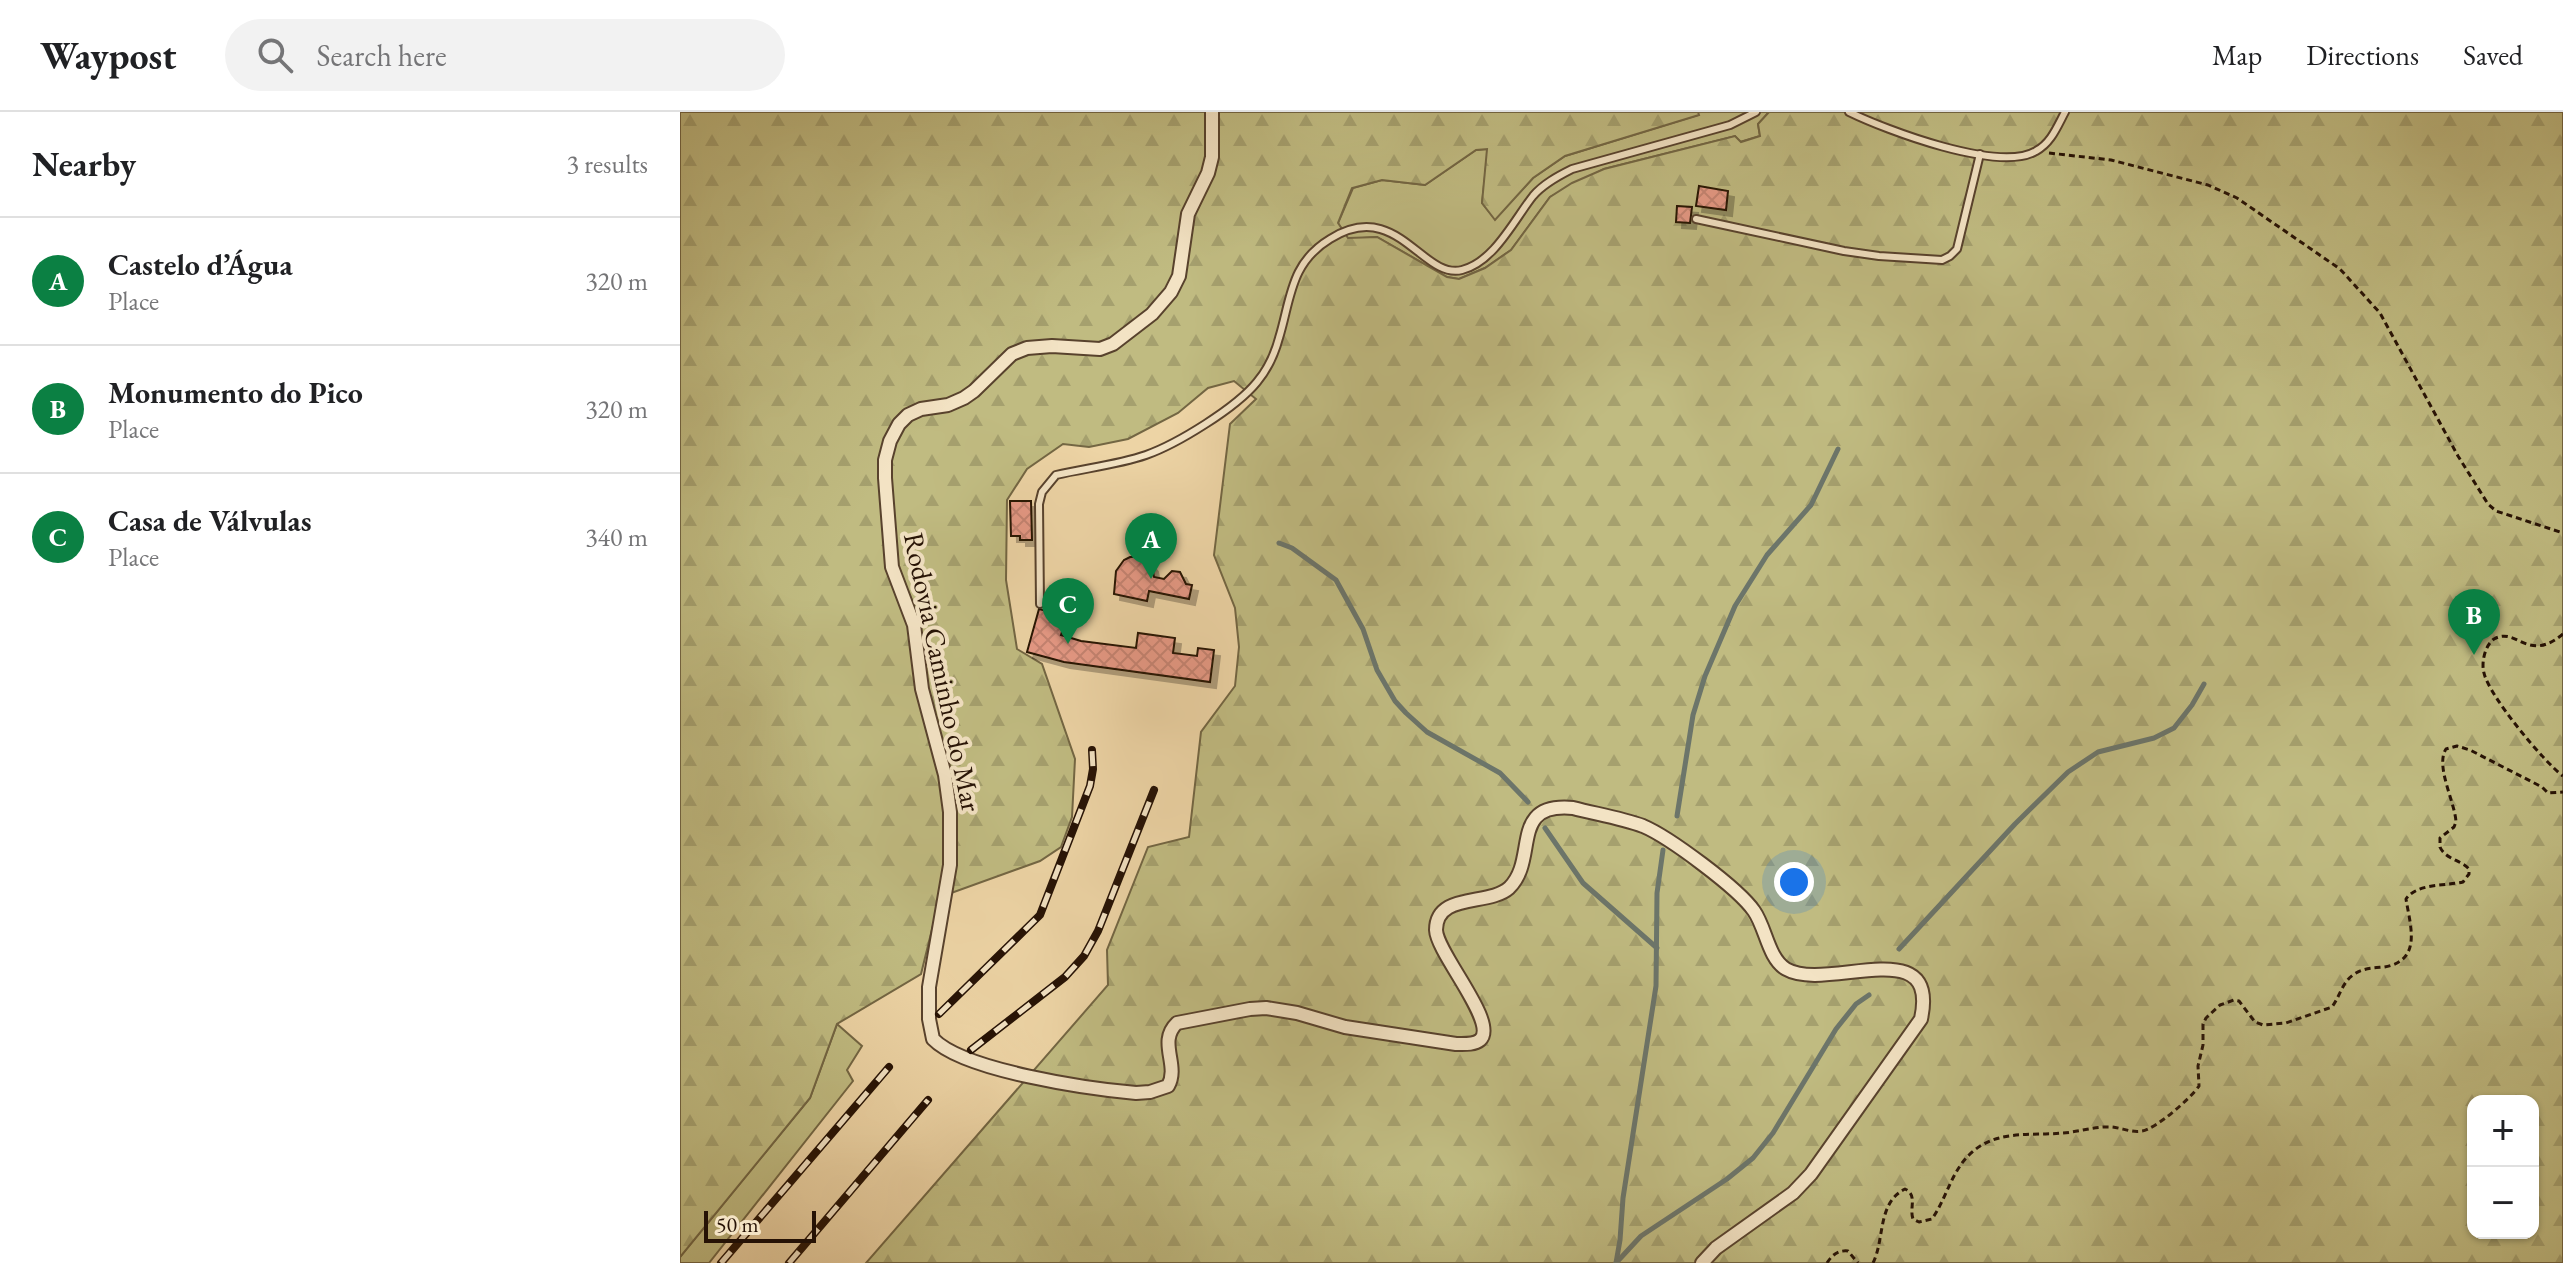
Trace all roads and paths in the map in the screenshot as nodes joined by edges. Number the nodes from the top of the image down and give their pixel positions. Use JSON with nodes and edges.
{"nodes":[{"id":1,"x":1212,"y":112,"type":"edge"},
{"id":2,"x":1756,"y":112,"type":"edge"},
{"id":3,"x":1849,"y":112,"type":"edge"},
{"id":4,"x":2065,"y":112,"type":"edge"},
{"id":5,"x":2034,"y":152,"type":"junction"},
{"id":6,"x":1980,"y":154,"type":"junction"},
{"id":7,"x":1696,"y":219,"type":"dead end"},
{"id":8,"x":2563,"y":533,"type":"edge"},
{"id":9,"x":1040,"y":604,"type":"dead end"},
{"id":10,"x":2563,"y":634,"type":"edge"},
{"id":11,"x":2563,"y":776,"type":"edge"},
{"id":12,"x":2563,"y":792,"type":"edge"},
{"id":13,"x":1702,"y":1263,"type":"edge"},
{"id":14,"x":1827,"y":1263,"type":"edge"},
{"id":15,"x":1858,"y":1263,"type":"edge"},
{"id":16,"x":1873,"y":1263,"type":"edge"}],
"edges":[{"from":1,"to":13,"type":"street","name":"Rodovia Caminho do Mar"},
{"from":2,"to":9,"type":"lane"},
{"from":3,"to":6,"type":"lane"},
{"from":4,"to":5,"type":"lane"},
{"from":5,"to":6,"type":"lane"},
{"from":5,"to":8,"type":"path"},
{"from":6,"to":7,"type":"lane"},
{"from":10,"to":11,"type":"path"},
{"from":12,"to":16,"type":"path"},
{"from":14,"to":15,"type":"path"}]}
